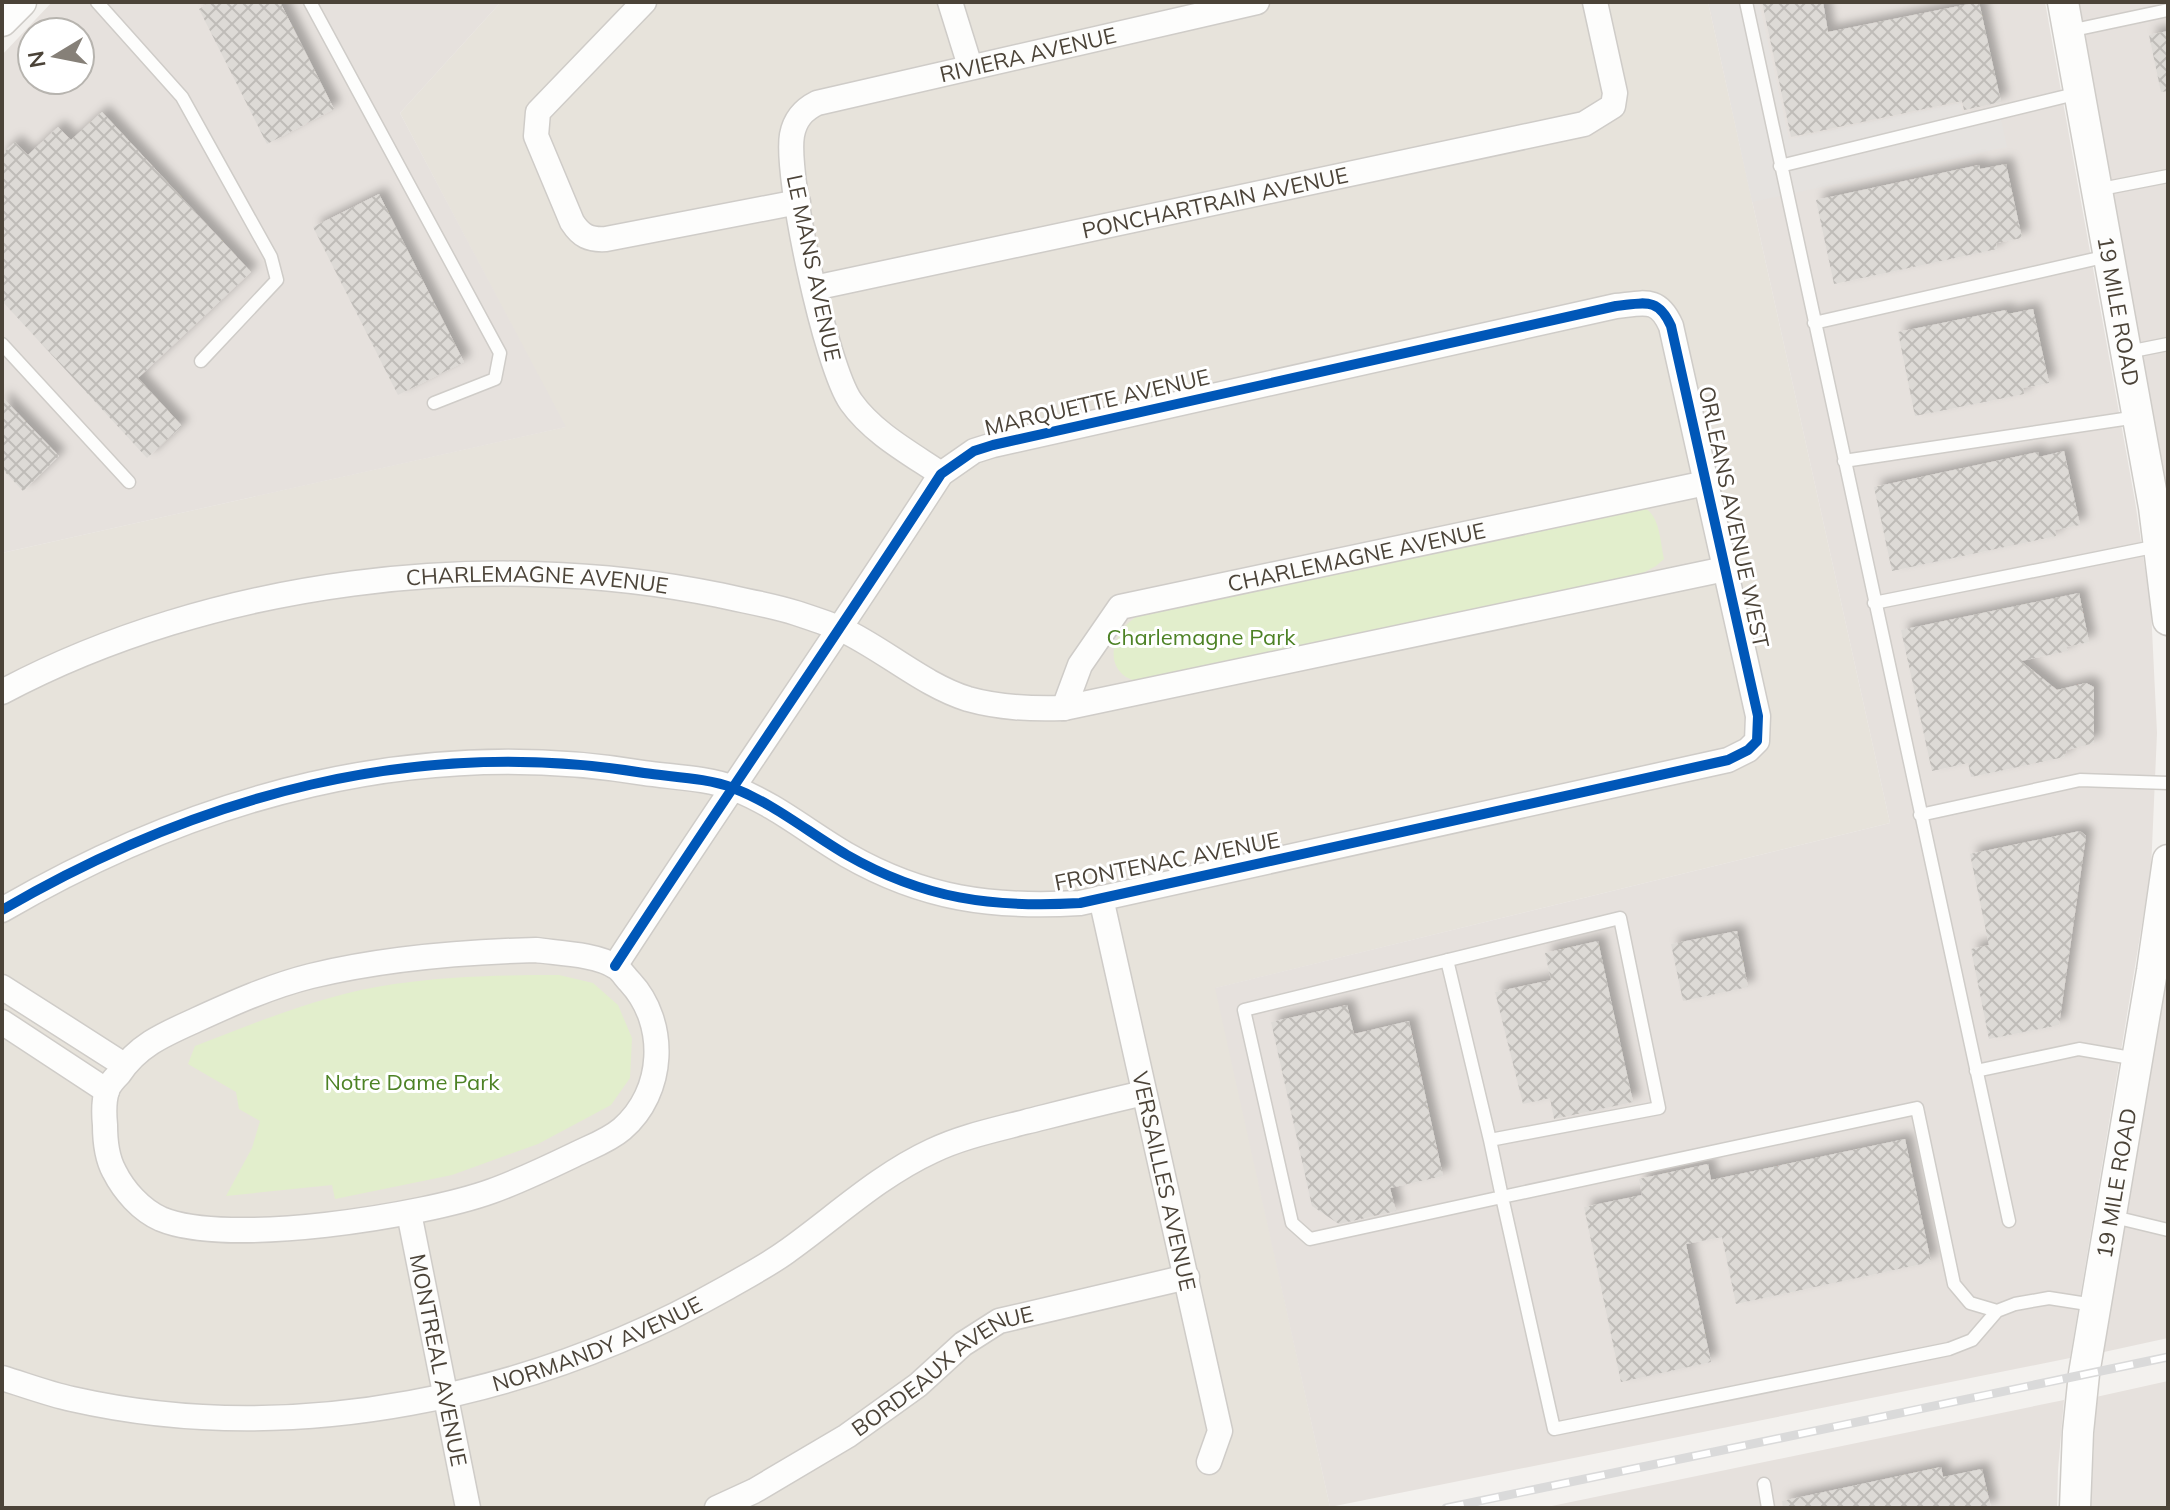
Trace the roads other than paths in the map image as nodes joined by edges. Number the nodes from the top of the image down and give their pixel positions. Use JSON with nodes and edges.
{"nodes":[{"id":1,"x":21,"y":2,"type":"edge"},
{"id":2,"x":97,"y":2,"type":"edge"},
{"id":3,"x":310,"y":2,"type":"edge"},
{"id":4,"x":644,"y":2,"type":"edge"},
{"id":5,"x":950,"y":2,"type":"edge"},
{"id":6,"x":1257,"y":2,"type":"edge"},
{"id":7,"x":1595,"y":2,"type":"edge"},
{"id":8,"x":1746,"y":2,"type":"edge"},
{"id":9,"x":2168,"y":10,"type":"edge"},
{"id":10,"x":2066,"y":17,"type":"edge"},
{"id":11,"x":2,"y":21,"type":"edge"},
{"id":12,"x":970,"y":66,"type":"junction"},
{"id":13,"x":2079,"y":93,"type":"junction"},
{"id":14,"x":801,"y":113,"type":"joint"},
{"id":15,"x":1780,"y":166,"type":"junction"},
{"id":16,"x":2168,"y":176,"type":"edge"},
{"id":17,"x":2096,"y":190,"type":"junction"},
{"id":18,"x":798,"y":202,"type":"junction"},
{"id":19,"x":2108,"y":256,"type":"junction"},
{"id":20,"x":814,"y":288,"type":"junction"},
{"id":21,"x":1658,"y":305,"type":"joint"},
{"id":22,"x":1814,"y":323,"type":"junction"},
{"id":23,"x":2,"y":344,"type":"edge"},
{"id":24,"x":2168,"y":344,"type":"edge"},
{"id":25,"x":2126,"y":353,"type":"junction"},
{"id":26,"x":201,"y":361,"type":"dead end"},
{"id":27,"x":434,"y":403,"type":"dead end"},
{"id":28,"x":2137,"y":417,"type":"junction"},
{"id":29,"x":1844,"y":461,"type":"junction"},
{"id":30,"x":941,"y":474,"type":"junction"},
{"id":31,"x":129,"y":482,"type":"dead end"},
{"id":32,"x":1706,"y":483,"type":"junction"},
{"id":33,"x":2160,"y":546,"type":"junction"},
{"id":34,"x":1725,"y":569,"type":"junction"},
{"id":35,"x":1874,"y":603,"type":"junction"},
{"id":36,"x":2168,"y":620,"type":"edge"},
{"id":37,"x":841,"y":629,"type":"junction"},
{"id":38,"x":2,"y":692,"type":"edge"},
{"id":39,"x":1064,"y":708,"type":"junction"},
{"id":40,"x":1757,"y":741,"type":"joint"},
{"id":41,"x":2168,"y":783,"type":"edge"},
{"id":42,"x":731,"y":787,"type":"junction"},
{"id":43,"x":1920,"y":815,"type":"junction"},
{"id":44,"x":2168,"y":860,"type":"edge"},
{"id":45,"x":1101,"y":898,"type":"junction"},
{"id":46,"x":2,"y":910,"type":"edge"},
{"id":47,"x":1447,"y":960,"type":"junction"},
{"id":48,"x":615,"y":966,"type":"junction"},
{"id":49,"x":2,"y":987,"type":"edge"},
{"id":50,"x":2,"y":1022,"type":"edge"},
{"id":51,"x":2137,"y":1059,"type":"junction"},
{"id":52,"x":124,"y":1065,"type":"junction"},
{"id":53,"x":1976,"y":1071,"type":"junction"},
{"id":54,"x":107,"y":1091,"type":"junction"},
{"id":55,"x":1144,"y":1093,"type":"junction"},
{"id":56,"x":1490,"y":1140,"type":"junction"},
{"id":57,"x":1502,"y":1197,"type":"junction"},
{"id":58,"x":409,"y":1213,"type":"junction"},
{"id":59,"x":2110,"y":1216,"type":"junction"},
{"id":60,"x":2009,"y":1221,"type":"dead end"},
{"id":61,"x":2168,"y":1230,"type":"edge"},
{"id":62,"x":1187,"y":1277,"type":"junction"},
{"id":63,"x":2094,"y":1305,"type":"junction"},
{"id":64,"x":1997,"y":1311,"type":"junction"},
{"id":65,"x":2,"y":1378,"type":"edge"},
{"id":66,"x":446,"y":1396,"type":"junction"},
{"id":67,"x":1209,"y":1462,"type":"dead end"},
{"id":68,"x":1764,"y":1484,"type":"dead end"},
{"id":69,"x":468,"y":1508,"type":"edge"},
{"id":70,"x":717,"y":1508,"type":"edge"},
{"id":71,"x":1768,"y":1508,"type":"edge"},
{"id":72,"x":2075,"y":1508,"type":"edge"}],
"edges":[{"from":1,"to":11,"type":"street"},
{"from":2,"to":26,"type":"lane"},
{"from":3,"to":27,"type":"lane"},
{"from":4,"to":18,"type":"street"},
{"from":5,"to":12,"type":"street"},
{"from":6,"to":12,"type":"street","name":"RIVIERA AVENUE"},
{"from":7,"to":20,"type":"street","name":"PONCHARTRAIN AVENUE"},
{"from":8,"to":15,"type":"lane"},
{"from":9,"to":10,"type":"lane"},
{"from":10,"to":13,"type":"street","name":"19 MILE ROAD"},
{"from":12,"to":14,"type":"street","name":"RIVIERA AVENUE"},
{"from":13,"to":15,"type":"lane"},
{"from":13,"to":17,"type":"street","name":"19 MILE ROAD"},
{"from":14,"to":18,"type":"street","name":"LE MANS AVENUE"},
{"from":15,"to":22,"type":"lane"},
{"from":16,"to":17,"type":"lane"},
{"from":17,"to":19,"type":"street","name":"19 MILE ROAD"},
{"from":18,"to":20,"type":"street","name":"LE MANS AVENUE"},
{"from":19,"to":22,"type":"lane"},
{"from":19,"to":25,"type":"street","name":"19 MILE ROAD"},
{"from":20,"to":30,"type":"street","name":"LE MANS AVENUE"},
{"from":21,"to":30,"type":"street","name":"MARQUETTE AVENUE"},
{"from":21,"to":32,"type":"street","name":"ORLEANS AVENUE WEST"},
{"from":22,"to":29,"type":"lane"},
{"from":23,"to":31,"type":"lane"},
{"from":24,"to":25,"type":"lane"},
{"from":25,"to":28,"type":"street","name":"19 MILE ROAD"},
{"from":28,"to":29,"type":"lane"},
{"from":28,"to":33,"type":"street","name":"19 MILE ROAD"},
{"from":29,"to":35,"type":"lane"},
{"from":30,"to":37,"type":"street","name":"MARQUETTE AVENUE"},
{"from":32,"to":34,"type":"street","name":"ORLEANS AVENUE WEST"},
{"from":32,"to":39,"type":"street","name":"CHARLEMAGNE AVENUE"},
{"from":33,"to":35,"type":"lane"},
{"from":33,"to":36,"type":"street","name":"19 MILE ROAD"},
{"from":34,"to":39,"type":"street","name":"CHARLEMAGNE AVENUE"},
{"from":34,"to":40,"type":"street","name":"ORLEANS AVENUE WEST"},
{"from":35,"to":43,"type":"lane"},
{"from":37,"to":38,"type":"street","name":"CHARLEMAGNE AVENUE"},
{"from":37,"to":39,"type":"street","name":"CHARLEMAGNE AVENUE"},
{"from":37,"to":42,"type":"street","name":"MARQUETTE AVENUE"},
{"from":40,"to":45,"type":"street","name":"FRONTENAC AVENUE"},
{"from":41,"to":43,"type":"lane"},
{"from":42,"to":45,"type":"street","name":"FRONTENAC AVENUE"},
{"from":42,"to":46,"type":"street","name":"FRONTENAC AVENUE"},
{"from":42,"to":48,"type":"street","name":"MARQUETTE AVENUE"},
{"from":43,"to":53,"type":"lane"},
{"from":44,"to":51,"type":"street","name":"19 MILE ROAD"},
{"from":45,"to":55,"type":"street","name":"VERSAILLES AVENUE"},
{"from":47,"to":56,"type":"lane"},
{"from":47,"to":56,"type":"lane"},
{"from":47,"to":57,"type":"lane"},
{"from":48,"to":52,"type":"street"},
{"from":48,"to":58,"type":"street"},
{"from":49,"to":52,"type":"street"},
{"from":50,"to":54,"type":"street"},
{"from":51,"to":53,"type":"lane"},
{"from":51,"to":59,"type":"street","name":"19 MILE ROAD"},
{"from":52,"to":54,"type":"street"},
{"from":53,"to":60,"type":"lane"},
{"from":54,"to":58,"type":"street"},
{"from":55,"to":62,"type":"street","name":"VERSAILLES AVENUE"},
{"from":55,"to":66,"type":"street","name":"NORMANDY AVENUE"},
{"from":56,"to":57,"type":"lane"},
{"from":57,"to":64,"type":"lane"},
{"from":57,"to":64,"type":"lane"},
{"from":58,"to":66,"type":"street","name":"MONTREAL AVENUE"},
{"from":59,"to":61,"type":"lane"},
{"from":59,"to":63,"type":"street","name":"19 MILE ROAD"},
{"from":62,"to":67,"type":"street","name":"VERSAILLES AVENUE"},
{"from":62,"to":70,"type":"street","name":"BORDEAUX AVENUE"},
{"from":63,"to":64,"type":"lane"},
{"from":63,"to":72,"type":"street","name":"19 MILE ROAD"},
{"from":65,"to":66,"type":"street","name":"NORMANDY AVENUE"},
{"from":66,"to":69,"type":"street","name":"MONTREAL AVENUE"},
{"from":68,"to":71,"type":"lane"}]}
